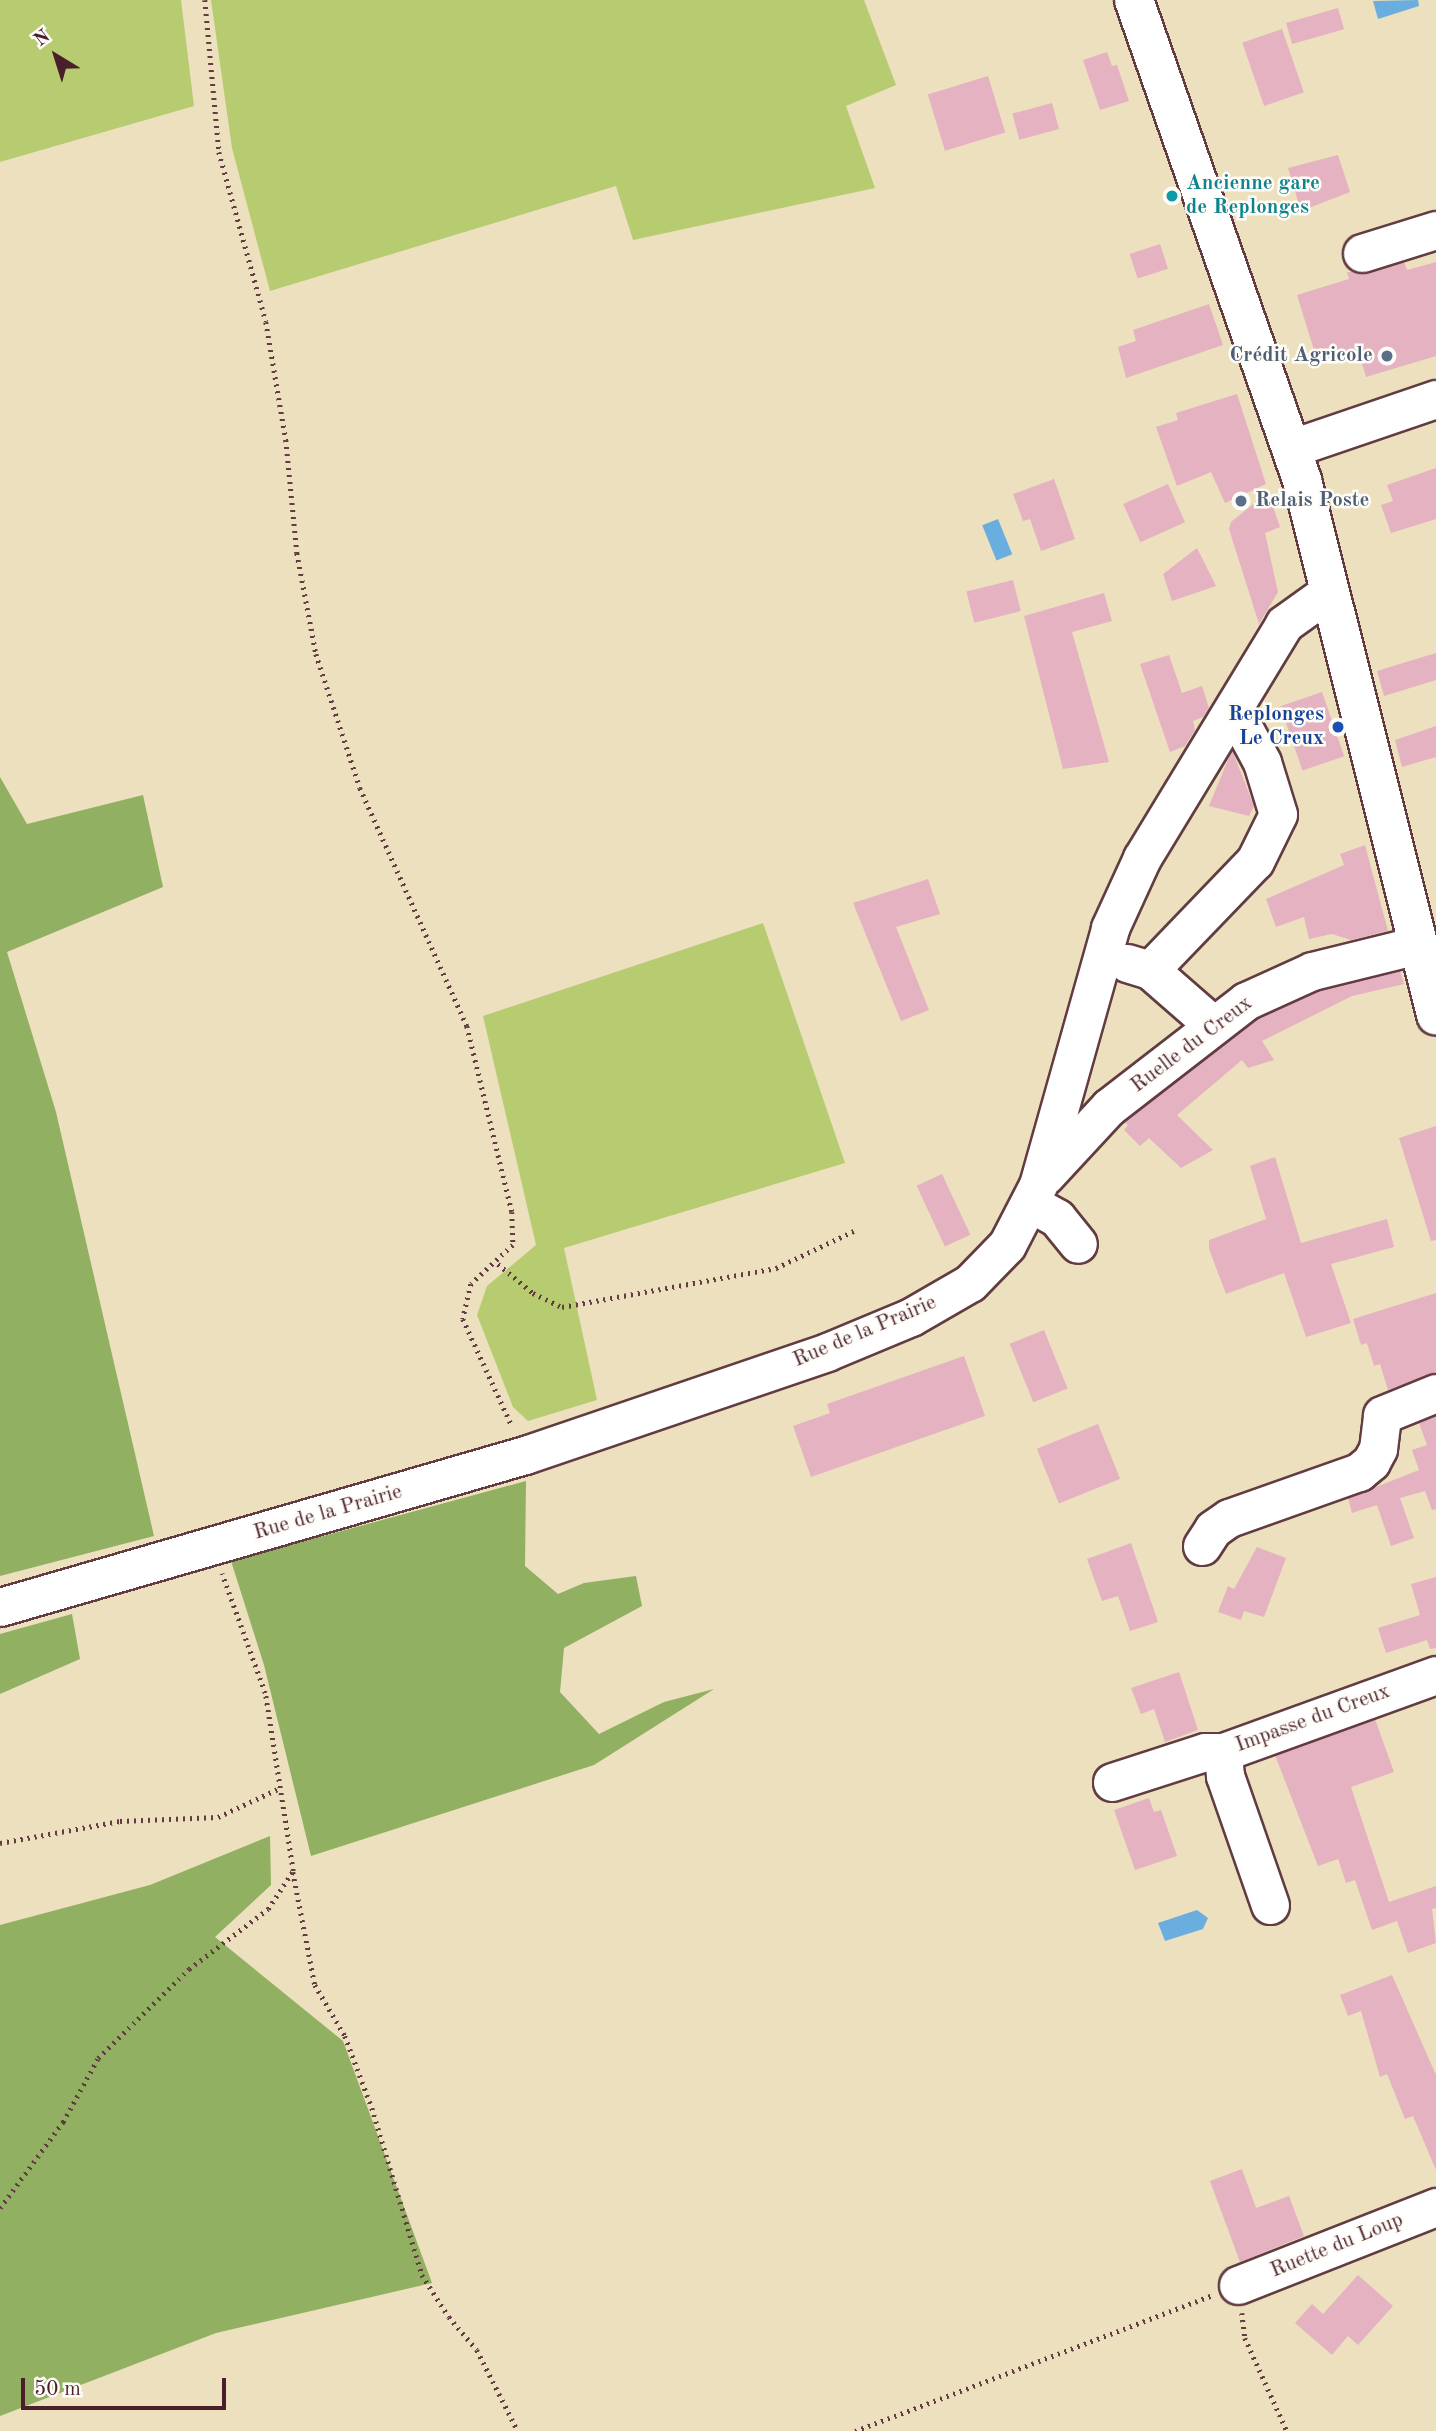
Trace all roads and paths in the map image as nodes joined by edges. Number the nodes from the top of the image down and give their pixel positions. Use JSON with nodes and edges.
{"nodes":[{"id":1,"x":205,"y":0,"type":"edge"},
{"id":2,"x":1134,"y":0,"type":"edge"},
{"id":3,"x":1436,"y":230,"type":"edge"},
{"id":4,"x":1362,"y":253,"type":"dead end"},
{"id":5,"x":1436,"y":399,"type":"edge"},
{"id":6,"x":1292,"y":448,"type":"junction"},
{"id":7,"x":1327,"y":593,"type":"junction"},
{"id":8,"x":1234,"y":710,"type":"junction"},
{"id":9,"x":1418,"y":945,"type":"junction"},
{"id":10,"x":1102,"y":956,"type":"junction"},
{"id":11,"x":1150,"y":970,"type":"junction"},
{"id":12,"x":1436,"y":1015,"type":"edge"},
{"id":13,"x":1213,"y":1025,"type":"junction"},
{"id":14,"x":1070,"y":1076,"type":"junction"},
{"id":15,"x":1110,"y":1107,"type":"junction"},
{"id":16,"x":1034,"y":1194,"type":"junction"},
{"id":17,"x":854,"y":1231,"type":"dead end"},
{"id":18,"x":1078,"y":1244,"type":"dead end"},
{"id":19,"x":498,"y":1264,"type":"junction"},
{"id":20,"x":1436,"y":1393,"type":"edge"},
{"id":21,"x":526,"y":1455,"type":"junction"},
{"id":22,"x":1202,"y":1546,"type":"dead end"},
{"id":23,"x":212,"y":1547,"type":"junction"},
{"id":24,"x":0,"y":1606,"type":"edge"},
{"id":25,"x":1436,"y":1675,"type":"edge"},
{"id":26,"x":1223,"y":1752,"type":"junction"},
{"id":27,"x":1112,"y":1782,"type":"dead end"},
{"id":28,"x":280,"y":1788,"type":"junction"},
{"id":29,"x":0,"y":1843,"type":"edge"},
{"id":30,"x":293,"y":1871,"type":"junction"},
{"id":31,"x":1270,"y":1905,"type":"dead end"},
{"id":32,"x":1436,"y":2207,"type":"edge"},
{"id":33,"x":0,"y":2208,"type":"edge"},
{"id":34,"x":1238,"y":2286,"type":"junction"},
{"id":35,"x":518,"y":2431,"type":"edge"},
{"id":36,"x":855,"y":2431,"type":"edge"},
{"id":37,"x":1287,"y":2431,"type":"edge"}],
"edges":[{"from":1,"to":19,"type":"path"},
{"from":2,"to":6,"type":"main road"},
{"from":3,"to":4,"type":"street"},
{"from":5,"to":6,"type":"street"},
{"from":6,"to":7,"type":"main road"},
{"from":7,"to":8,"type":"street","name":"Rue de la Prairie"},
{"from":7,"to":9,"type":"main road"},
{"from":8,"to":10,"type":"street","name":"Rue de la Prairie"},
{"from":8,"to":11,"type":"street"},
{"from":9,"to":12,"type":"main road"},
{"from":9,"to":13,"type":"street","name":"Ruelle du Creux"},
{"from":10,"to":11,"type":"street"},
{"from":10,"to":14,"type":"street","name":"Rue de la Prairie"},
{"from":11,"to":13,"type":"street"},
{"from":13,"to":15,"type":"street","name":"Ruelle du Creux"},
{"from":14,"to":15,"type":"street"},
{"from":14,"to":16,"type":"street","name":"Rue de la Prairie"},
{"from":15,"to":16,"type":"street","name":"Ruelle du Creux"},
{"from":16,"to":18,"type":"street"},
{"from":16,"to":21,"type":"street","name":"Rue de la Prairie"},
{"from":17,"to":19,"type":"path"},
{"from":19,"to":21,"type":"path"},
{"from":20,"to":22,"type":"street"},
{"from":21,"to":23,"type":"street","name":"Rue de la Prairie"},
{"from":23,"to":24,"type":"street","name":"Rue de la Prairie"},
{"from":23,"to":28,"type":"path"},
{"from":25,"to":26,"type":"street","name":"Impasse du Creux"},
{"from":26,"to":27,"type":"street"},
{"from":26,"to":31,"type":"street","name":"Impasse du Creux"},
{"from":28,"to":29,"type":"path"},
{"from":28,"to":30,"type":"path"},
{"from":30,"to":33,"type":"path"},
{"from":30,"to":35,"type":"path"},
{"from":32,"to":34,"type":"street","name":"Ruette du Loup"},
{"from":34,"to":36,"type":"path"},
{"from":34,"to":37,"type":"path"}]}
